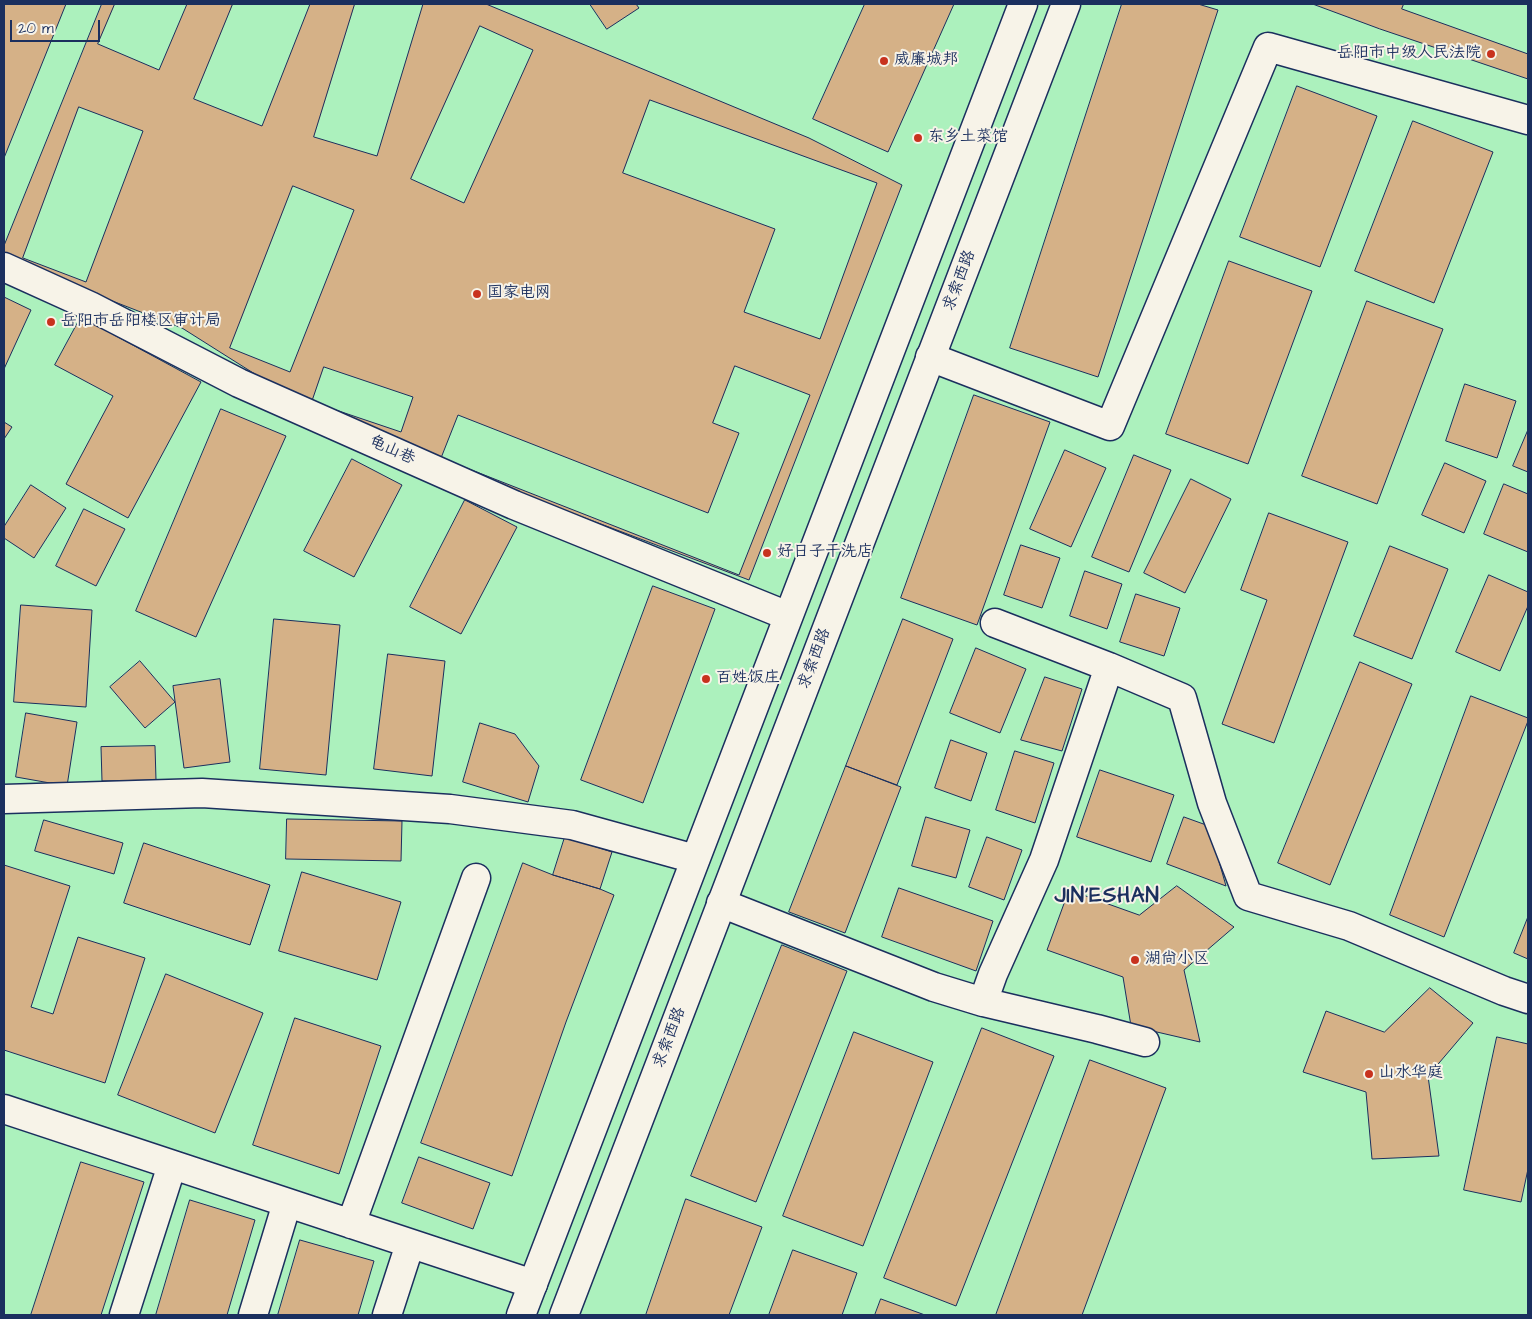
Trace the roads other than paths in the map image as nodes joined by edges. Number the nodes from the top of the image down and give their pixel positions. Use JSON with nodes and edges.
{"nodes":[{"id":1,"x":1023,"y":4,"type":"edge"},
{"id":2,"x":1066,"y":4,"type":"edge"},
{"id":3,"x":1528,"y":120,"type":"edge"},
{"id":4,"x":4,"y":268,"type":"edge"},
{"id":5,"x":930,"y":357,"type":"junction"},
{"id":6,"x":788,"y":616,"type":"junction"},
{"id":7,"x":995,"y":624,"type":"dead end"},
{"id":8,"x":1109,"y":667,"type":"junction"},
{"id":9,"x":4,"y":799,"type":"edge"},
{"id":10,"x":695,"y":860,"type":"junction"},
{"id":11,"x":476,"y":878,"type":"dead end"},
{"id":12,"x":721,"y":903,"type":"junction"},
{"id":13,"x":1528,"y":999,"type":"edge"},
{"id":14,"x":983,"y":1002,"type":"junction"},
{"id":15,"x":1145,"y":1042,"type":"dead end"},
{"id":16,"x":4,"y":1108,"type":"edge"},
{"id":17,"x":172,"y":1164,"type":"junction"},
{"id":18,"x":287,"y":1203,"type":"junction"},
{"id":19,"x":351,"y":1224,"type":"junction"},
{"id":20,"x":410,"y":1244,"type":"junction"},
{"id":21,"x":533,"y":1284,"type":"junction"},
{"id":22,"x":124,"y":1315,"type":"edge"},
{"id":23,"x":253,"y":1315,"type":"edge"},
{"id":24,"x":387,"y":1315,"type":"edge"},
{"id":25,"x":521,"y":1315,"type":"edge"},
{"id":26,"x":564,"y":1315,"type":"edge"}],
"edges":[{"from":1,"to":6,"type":"street"},
{"from":2,"to":5,"type":"street","name":"求索西路"},
{"from":3,"to":5,"type":"street"},
{"from":4,"to":6,"type":"street","name":"龟山巷"},
{"from":5,"to":12,"type":"street","name":"求索西路"},
{"from":6,"to":10,"type":"street"},
{"from":7,"to":8,"type":"street"},
{"from":8,"to":13,"type":"street"},
{"from":8,"to":14,"type":"street"},
{"from":9,"to":10,"type":"street"},
{"from":10,"to":21,"type":"street"},
{"from":11,"to":19,"type":"street"},
{"from":12,"to":14,"type":"street"},
{"from":12,"to":26,"type":"street","name":"求索西路"},
{"from":14,"to":15,"type":"street"},
{"from":16,"to":17,"type":"street"},
{"from":17,"to":18,"type":"street"},
{"from":17,"to":22,"type":"street"},
{"from":18,"to":19,"type":"street"},
{"from":18,"to":23,"type":"street"},
{"from":19,"to":20,"type":"street"},
{"from":20,"to":21,"type":"street"},
{"from":20,"to":24,"type":"street"},
{"from":21,"to":25,"type":"street"}]}
